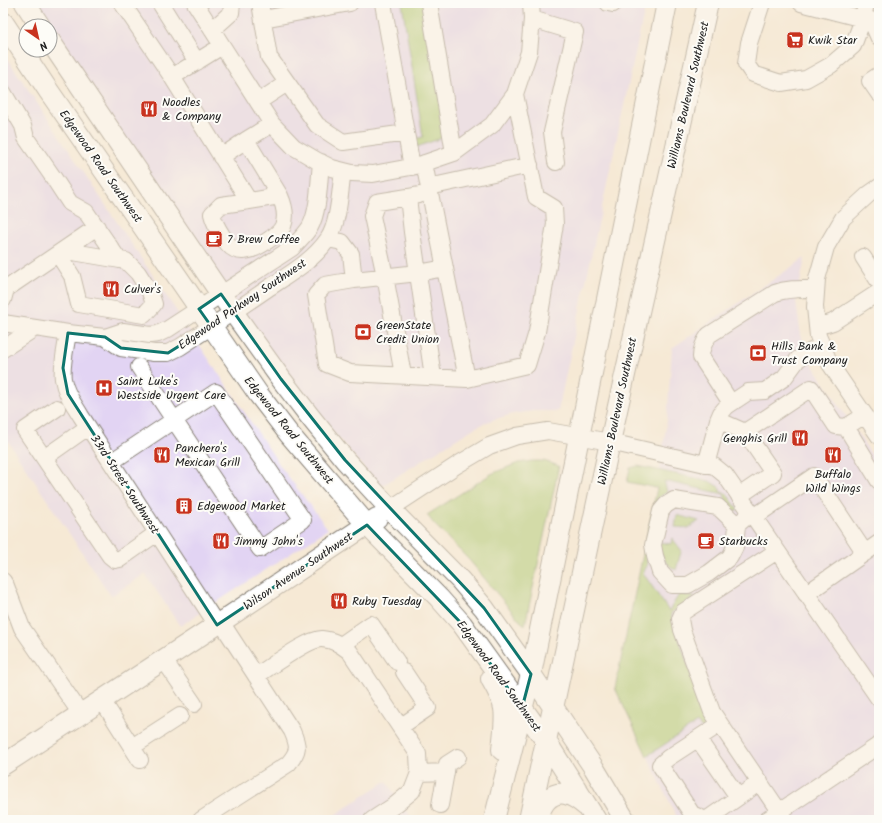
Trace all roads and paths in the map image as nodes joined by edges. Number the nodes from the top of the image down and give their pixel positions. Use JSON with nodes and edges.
{"nodes":[{"id":1,"x":24,"y":3,"type":"edge"},
{"id":2,"x":122,"y":3,"type":"edge"},
{"id":3,"x":160,"y":3,"type":"edge"},
{"id":4,"x":195,"y":3,"type":"edge"},
{"id":5,"x":232,"y":3,"type":"edge"},
{"id":6,"x":260,"y":3,"type":"edge"},
{"id":7,"x":350,"y":3,"type":"edge"},
{"id":8,"x":383,"y":3,"type":"edge"},
{"id":9,"x":429,"y":3,"type":"edge"},
{"id":10,"x":531,"y":3,"type":"edge"},
{"id":11,"x":608,"y":3,"type":"edge"},
{"id":12,"x":613,"y":3,"type":"edge"},
{"id":13,"x":667,"y":3,"type":"edge"},
{"id":14,"x":708,"y":3,"type":"edge"},
{"id":15,"x":762,"y":3,"type":"edge"},
{"id":16,"x":801,"y":3,"type":"edge"},
{"id":17,"x":866,"y":3,"type":"edge"},
{"id":18,"x":34,"y":18,"type":"edge"},
{"id":19,"x":263,"y":19,"type":"junction"},
{"id":20,"x":532,"y":20,"type":"junction"},
{"id":21,"x":871,"y":20,"type":"edge"},
{"id":22,"x":3,"y":22,"type":"edge"},
{"id":23,"x":212,"y":30,"type":"junction"},
{"id":24,"x":879,"y":38,"type":"edge"},
{"id":25,"x":222,"y":46,"type":"junction"},
{"id":26,"x":58,"y":53,"type":"edge"},
{"id":27,"x":197,"y":62,"type":"junction"},
{"id":28,"x":879,"y":75,"type":"edge"},
{"id":29,"x":172,"y":77,"type":"junction"},
{"id":30,"x":287,"y":84,"type":"junction"},
{"id":31,"x":3,"y":92,"type":"edge"},
{"id":32,"x":515,"y":94,"type":"junction"},
{"id":33,"x":879,"y":94,"type":"edge"},
{"id":34,"x":258,"y":102,"type":"junction"},
{"id":35,"x":272,"y":124,"type":"junction"},
{"id":36,"x":406,"y":133,"type":"junction"},
{"id":37,"x":246,"y":140,"type":"junction"},
{"id":38,"x":454,"y":153,"type":"junction"},
{"id":39,"x":221,"y":157,"type":"junction"},
{"id":40,"x":321,"y":162,"type":"junction"},
{"id":41,"x":556,"y":162,"type":"dead end"},
{"id":42,"x":418,"y":165,"type":"junction"},
{"id":43,"x":530,"y":165,"type":"junction"},
{"id":44,"x":343,"y":171,"type":"junction"},
{"id":45,"x":429,"y":190,"type":"junction"},
{"id":46,"x":874,"y":190,"type":"edge"},
{"id":47,"x":280,"y":196,"type":"junction"},
{"id":48,"x":408,"y":197,"type":"junction"},
{"id":49,"x":249,"y":201,"type":"junction"},
{"id":50,"x":97,"y":228,"type":"junction"},
{"id":51,"x":328,"y":239,"type":"junction"},
{"id":52,"x":58,"y":254,"type":"junction"},
{"id":53,"x":863,"y":257,"type":"dead end"},
{"id":54,"x":119,"y":260,"type":"junction"},
{"id":55,"x":445,"y":268,"type":"junction"},
{"id":56,"x":418,"y":273,"type":"junction"},
{"id":57,"x":385,"y":276,"type":"junction"},
{"id":58,"x":354,"y":280,"type":"junction"},
{"id":59,"x":879,"y":282,"type":"edge"},
{"id":60,"x":816,"y":290,"type":"junction"},
{"id":61,"x":879,"y":292,"type":"edge"},
{"id":62,"x":221,"y":294,"type":"junction"},
{"id":63,"x":3,"y":300,"type":"edge"},
{"id":64,"x":199,"y":309,"type":"junction"},
{"id":65,"x":233,"y":312,"type":"junction"},
{"id":66,"x":3,"y":323,"type":"edge"},
{"id":67,"x":817,"y":324,"type":"junction"},
{"id":68,"x":211,"y":326,"type":"junction"},
{"id":69,"x":34,"y":328,"type":"junction"},
{"id":70,"x":68,"y":333,"type":"junction"},
{"id":71,"x":105,"y":337,"type":"junction"},
{"id":72,"x":822,"y":345,"type":"junction"},
{"id":73,"x":3,"y":349,"type":"edge"},
{"id":74,"x":139,"y":367,"type":"dead end"},
{"id":75,"x":403,"y":375,"type":"junction"},
{"id":76,"x":433,"y":377,"type":"junction"},
{"id":77,"x":467,"y":378,"type":"junction"},
{"id":78,"x":731,"y":403,"type":"junction"},
{"id":79,"x":57,"y":408,"type":"dead end"},
{"id":80,"x":864,"y":415,"type":"junction"},
{"id":81,"x":174,"y":420,"type":"junction"},
{"id":82,"x":718,"y":420,"type":"junction"},
{"id":83,"x":88,"y":427,"type":"junction"},
{"id":84,"x":846,"y":427,"type":"junction"},
{"id":85,"x":745,"y":432,"type":"junction"},
{"id":86,"x":579,"y":436,"type":"junction"},
{"id":87,"x":879,"y":436,"type":"edge"},
{"id":88,"x":610,"y":442,"type":"junction"},
{"id":89,"x":44,"y":458,"type":"junction"},
{"id":90,"x":111,"y":462,"type":"junction"},
{"id":91,"x":706,"y":465,"type":"junction"},
{"id":92,"x":879,"y":481,"type":"edge"},
{"id":93,"x":739,"y":496,"type":"junction"},
{"id":94,"x":390,"y":509,"type":"junction"},
{"id":95,"x":752,"y":515,"type":"junction"},
{"id":96,"x":367,"y":525,"type":"junction"},
{"id":97,"x":737,"y":525,"type":"junction"},
{"id":98,"x":157,"y":533,"type":"junction"},
{"id":99,"x":879,"y":544,"type":"edge"},
{"id":100,"x":777,"y":551,"type":"junction"},
{"id":101,"x":865,"y":553,"type":"junction"},
{"id":102,"x":3,"y":581,"type":"edge"},
{"id":103,"x":806,"y":594,"type":"junction"},
{"id":104,"x":219,"y":624,"type":"junction"},
{"id":105,"x":462,"y":624,"type":"junction"},
{"id":106,"x":341,"y":645,"type":"junction"},
{"id":107,"x":164,"y":660,"type":"junction"},
{"id":108,"x":531,"y":674,"type":"junction"},
{"id":109,"x":256,"y":676,"type":"junction"},
{"id":110,"x":879,"y":699,"type":"edge"},
{"id":111,"x":102,"y":700,"type":"junction"},
{"id":112,"x":194,"y":704,"type":"dead end"},
{"id":113,"x":553,"y":707,"type":"junction"},
{"id":114,"x":522,"y":708,"type":"junction"},
{"id":115,"x":81,"y":714,"type":"junction"},
{"id":116,"x":180,"y":716,"type":"dead end"},
{"id":117,"x":720,"y":724,"type":"junction"},
{"id":118,"x":400,"y":727,"type":"junction"},
{"id":119,"x":698,"y":739,"type":"junction"},
{"id":120,"x":546,"y":740,"type":"junction"},
{"id":121,"x":879,"y":745,"type":"edge"},
{"id":122,"x":458,"y":757,"type":"dead end"},
{"id":123,"x":3,"y":765,"type":"edge"},
{"id":124,"x":446,"y":772,"type":"junction"},
{"id":125,"x":419,"y":773,"type":"junction"},
{"id":126,"x":760,"y":782,"type":"junction"},
{"id":127,"x":738,"y":797,"type":"junction"},
{"id":128,"x":500,"y":800,"type":"junction"},
{"id":129,"x":440,"y":805,"type":"dead end"},
{"id":130,"x":393,"y":811,"type":"edge"},
{"id":131,"x":593,"y":815,"type":"edge"},
{"id":132,"x":777,"y":817,"type":"edge"},
{"id":133,"x":201,"y":820,"type":"edge"},
{"id":134,"x":372,"y":820,"type":"edge"},
{"id":135,"x":494,"y":820,"type":"edge"},
{"id":136,"x":529,"y":820,"type":"edge"},
{"id":137,"x":536,"y":820,"type":"edge"},
{"id":138,"x":624,"y":820,"type":"edge"},
{"id":139,"x":759,"y":820,"type":"edge"}],
"edges":[{"from":1,"to":18,"type":"main road"},
{"from":2,"to":29,"type":"street"},
{"from":3,"to":27,"type":"street"},
{"from":4,"to":23,"type":"street"},
{"from":5,"to":23,"type":"street"},
{"from":6,"to":19,"type":"street"},
{"from":7,"to":19,"type":"street"},
{"from":8,"to":36,"type":"street"},
{"from":9,"to":38,"type":"street"},
{"from":10,"to":20,"type":"street"},
{"from":11,"to":12,"type":"street"},
{"from":13,"to":86,"type":"main road"},
{"from":14,"to":88,"type":"main road","name":"Williams Boulevard Southwest"},
{"from":15,"to":21,"type":"street"},
{"from":16,"to":21,"type":"street"},
{"from":17,"to":21,"type":"street"},
{"from":19,"to":30,"type":"street"},
{"from":20,"to":32,"type":"street"},
{"from":20,"to":41,"type":"street"},
{"from":21,"to":24,"type":"street"},
{"from":22,"to":64,"type":"main road","name":"Edgewood Road Southwest"},
{"from":23,"to":25,"type":"street"},
{"from":25,"to":27,"type":"street"},
{"from":25,"to":34,"type":"street"},
{"from":26,"to":62,"type":"main road","name":"Edgewood Road Southwest"},
{"from":27,"to":29,"type":"street"},
{"from":28,"to":33,"type":"street"},
{"from":29,"to":39,"type":"street"},
{"from":30,"to":34,"type":"street"},
{"from":30,"to":36,"type":"street"},
{"from":31,"to":50,"type":"street"},
{"from":32,"to":38,"type":"street"},
{"from":32,"to":43,"type":"street"},
{"from":34,"to":35,"type":"street"},
{"from":35,"to":37,"type":"street"},
{"from":35,"to":40,"type":"street"},
{"from":36,"to":42,"type":"street"},
{"from":37,"to":39,"type":"street"},
{"from":37,"to":47,"type":"street"},
{"from":38,"to":42,"type":"street"},
{"from":39,"to":49,"type":"street"},
{"from":40,"to":44,"type":"street"},
{"from":40,"to":62,"type":"street","name":"Edgewood Parkway Southwest"},
{"from":42,"to":44,"type":"street"},
{"from":42,"to":45,"type":"street"},
{"from":43,"to":45,"type":"street"},
{"from":43,"to":77,"type":"street"},
{"from":44,"to":51,"type":"street","name":"Edgewood Parkway Southwest"},
{"from":45,"to":48,"type":"street"},
{"from":45,"to":55,"type":"street"},
{"from":46,"to":60,"type":"street"},
{"from":47,"to":49,"type":"street"},
{"from":47,"to":49,"type":"street"},
{"from":48,"to":56,"type":"street"},
{"from":48,"to":57,"type":"street"},
{"from":50,"to":52,"type":"street"},
{"from":50,"to":54,"type":"street"},
{"from":51,"to":58,"type":"street"},
{"from":51,"to":65,"type":"street","name":"Edgewood Parkway Southwest"},
{"from":52,"to":54,"type":"street"},
{"from":52,"to":54,"type":"street"},
{"from":52,"to":63,"type":"street"},
{"from":53,"to":59,"type":"street"},
{"from":55,"to":56,"type":"street"},
{"from":55,"to":77,"type":"street"},
{"from":56,"to":57,"type":"street"},
{"from":56,"to":76,"type":"street"},
{"from":57,"to":58,"type":"street"},
{"from":57,"to":75,"type":"street"},
{"from":58,"to":75,"type":"street"},
{"from":60,"to":67,"type":"street"},
{"from":60,"to":78,"type":"street"},
{"from":61,"to":67,"type":"street"},
{"from":62,"to":64,"type":"street","name":"Edgewood Parkway Southwest"},
{"from":62,"to":65,"type":"main road","name":"Edgewood Road Southwest"},
{"from":64,"to":68,"type":"main road","name":"Edgewood Road Southwest"},
{"from":64,"to":71,"type":"street","name":"Edgewood Parkway Southwest"},
{"from":65,"to":68,"type":"street","name":"Edgewood Parkway Southwest"},
{"from":65,"to":94,"type":"main road","name":"Edgewood Road Southwest"},
{"from":66,"to":69,"type":"street","name":"Edgewood Parkway Southwest"},
{"from":67,"to":72,"type":"street"},
{"from":68,"to":71,"type":"street","name":"Edgewood Parkway Southwest"},
{"from":68,"to":96,"type":"main road","name":"Edgewood Road Southwest"},
{"from":69,"to":70,"type":"street","name":"Edgewood Parkway Southwest"},
{"from":69,"to":73,"type":"street"},
{"from":70,"to":71,"type":"street","name":"Edgewood Parkway Southwest"},
{"from":70,"to":83,"type":"street","name":"33rd Street Southwest"},
{"from":72,"to":78,"type":"street"},
{"from":72,"to":80,"type":"street"},
{"from":74,"to":81,"type":"street"},
{"from":75,"to":76,"type":"street"},
{"from":76,"to":77,"type":"street"},
{"from":78,"to":82,"type":"street"},
{"from":79,"to":89,"type":"street"},
{"from":80,"to":84,"type":"street"},
{"from":80,"to":87,"type":"street"},
{"from":81,"to":81,"type":"street"},
{"from":81,"to":90,"type":"street"},
{"from":82,"to":85,"type":"street"},
{"from":82,"to":91,"type":"street"},
{"from":83,"to":89,"type":"street"},
{"from":83,"to":90,"type":"street","name":"33rd Street Southwest"},
{"from":84,"to":85,"type":"street"},
{"from":84,"to":92,"type":"street"},
{"from":85,"to":93,"type":"street"},
{"from":86,"to":88,"type":"street","name":"Wilson Avenue Southwest"},
{"from":86,"to":94,"type":"street","name":"Wilson Avenue Southwest"},
{"from":86,"to":108,"type":"main road"},
{"from":88,"to":91,"type":"street","name":"Wilson Avenue Southwest"},
{"from":88,"to":113,"type":"main road","name":"Williams Boulevard Southwest"},
{"from":89,"to":98,"type":"street"},
{"from":90,"to":98,"type":"street","name":"33rd Street Southwest"},
{"from":91,"to":93,"type":"street","name":"Wilson Avenue Southwest"},
{"from":93,"to":95,"type":"street","name":"Wilson Avenue Southwest"},
{"from":94,"to":96,"type":"main road","name":"Wilson Avenue Southwest"},
{"from":94,"to":108,"type":"main road","name":"Edgewood Road Southwest"},
{"from":95,"to":97,"type":"street"},
{"from":95,"to":100,"type":"street","name":"Wilson Avenue Southwest"},
{"from":95,"to":101,"type":"street"},
{"from":96,"to":104,"type":"main road","name":"Wilson Avenue Southwest"},
{"from":96,"to":105,"type":"main road","name":"Edgewood Road Southwest"},
{"from":97,"to":97,"type":"street"},
{"from":98,"to":104,"type":"street","name":"33rd Street Southwest"},
{"from":99,"to":101,"type":"street"},
{"from":100,"to":103,"type":"street","name":"Wilson Avenue Southwest"},
{"from":100,"to":117,"type":"street"},
{"from":101,"to":103,"type":"street"},
{"from":102,"to":115,"type":"street"},
{"from":103,"to":110,"type":"street","name":"Wilson Avenue Southwest"},
{"from":104,"to":107,"type":"main road","name":"Wilson Avenue Southwest"},
{"from":104,"to":109,"type":"street","name":"33rd Street Southwest"},
{"from":105,"to":114,"type":"main road","name":"Edgewood Road Southwest"},
{"from":105,"to":128,"type":"main road"},
{"from":106,"to":109,"type":"street"},
{"from":106,"to":118,"type":"street"},
{"from":106,"to":118,"type":"street"},
{"from":107,"to":111,"type":"main road","name":"Wilson Avenue Southwest"},
{"from":107,"to":112,"type":"street"},
{"from":108,"to":113,"type":"main road","name":"Edgewood Road Southwest"},
{"from":108,"to":114,"type":"main road"},
{"from":109,"to":133,"type":"street","name":"33rd Street Southwest"},
{"from":111,"to":115,"type":"main road","name":"Wilson Avenue Southwest"},
{"from":111,"to":116,"type":"street"},
{"from":113,"to":120,"type":"main road","name":"Williams Boulevard Southwest"},
{"from":113,"to":138,"type":"main road","name":"Edgewood Road Southwest"},
{"from":114,"to":120,"type":"main road","name":"Edgewood Road Southwest"},
{"from":114,"to":128,"type":"main road"},
{"from":115,"to":123,"type":"main road","name":"Wilson Avenue Southwest"},
{"from":117,"to":119,"type":"street"},
{"from":117,"to":126,"type":"street"},
{"from":118,"to":125,"type":"street"},
{"from":119,"to":127,"type":"street"},
{"from":119,"to":127,"type":"street"},
{"from":120,"to":131,"type":"main road","name":"Edgewood Road Southwest"},
{"from":120,"to":136,"type":"main road","name":"Williams Boulevard Southwest"},
{"from":121,"to":132,"type":"street"},
{"from":122,"to":124,"type":"street"},
{"from":124,"to":125,"type":"street"},
{"from":124,"to":129,"type":"street"},
{"from":125,"to":130,"type":"street"},
{"from":126,"to":127,"type":"street"},
{"from":126,"to":132,"type":"street"},
{"from":128,"to":135,"type":"main road"},
{"from":130,"to":134,"type":"street"},
{"from":131,"to":137,"type":"main road"},
{"from":132,"to":139,"type":"street"}]}
